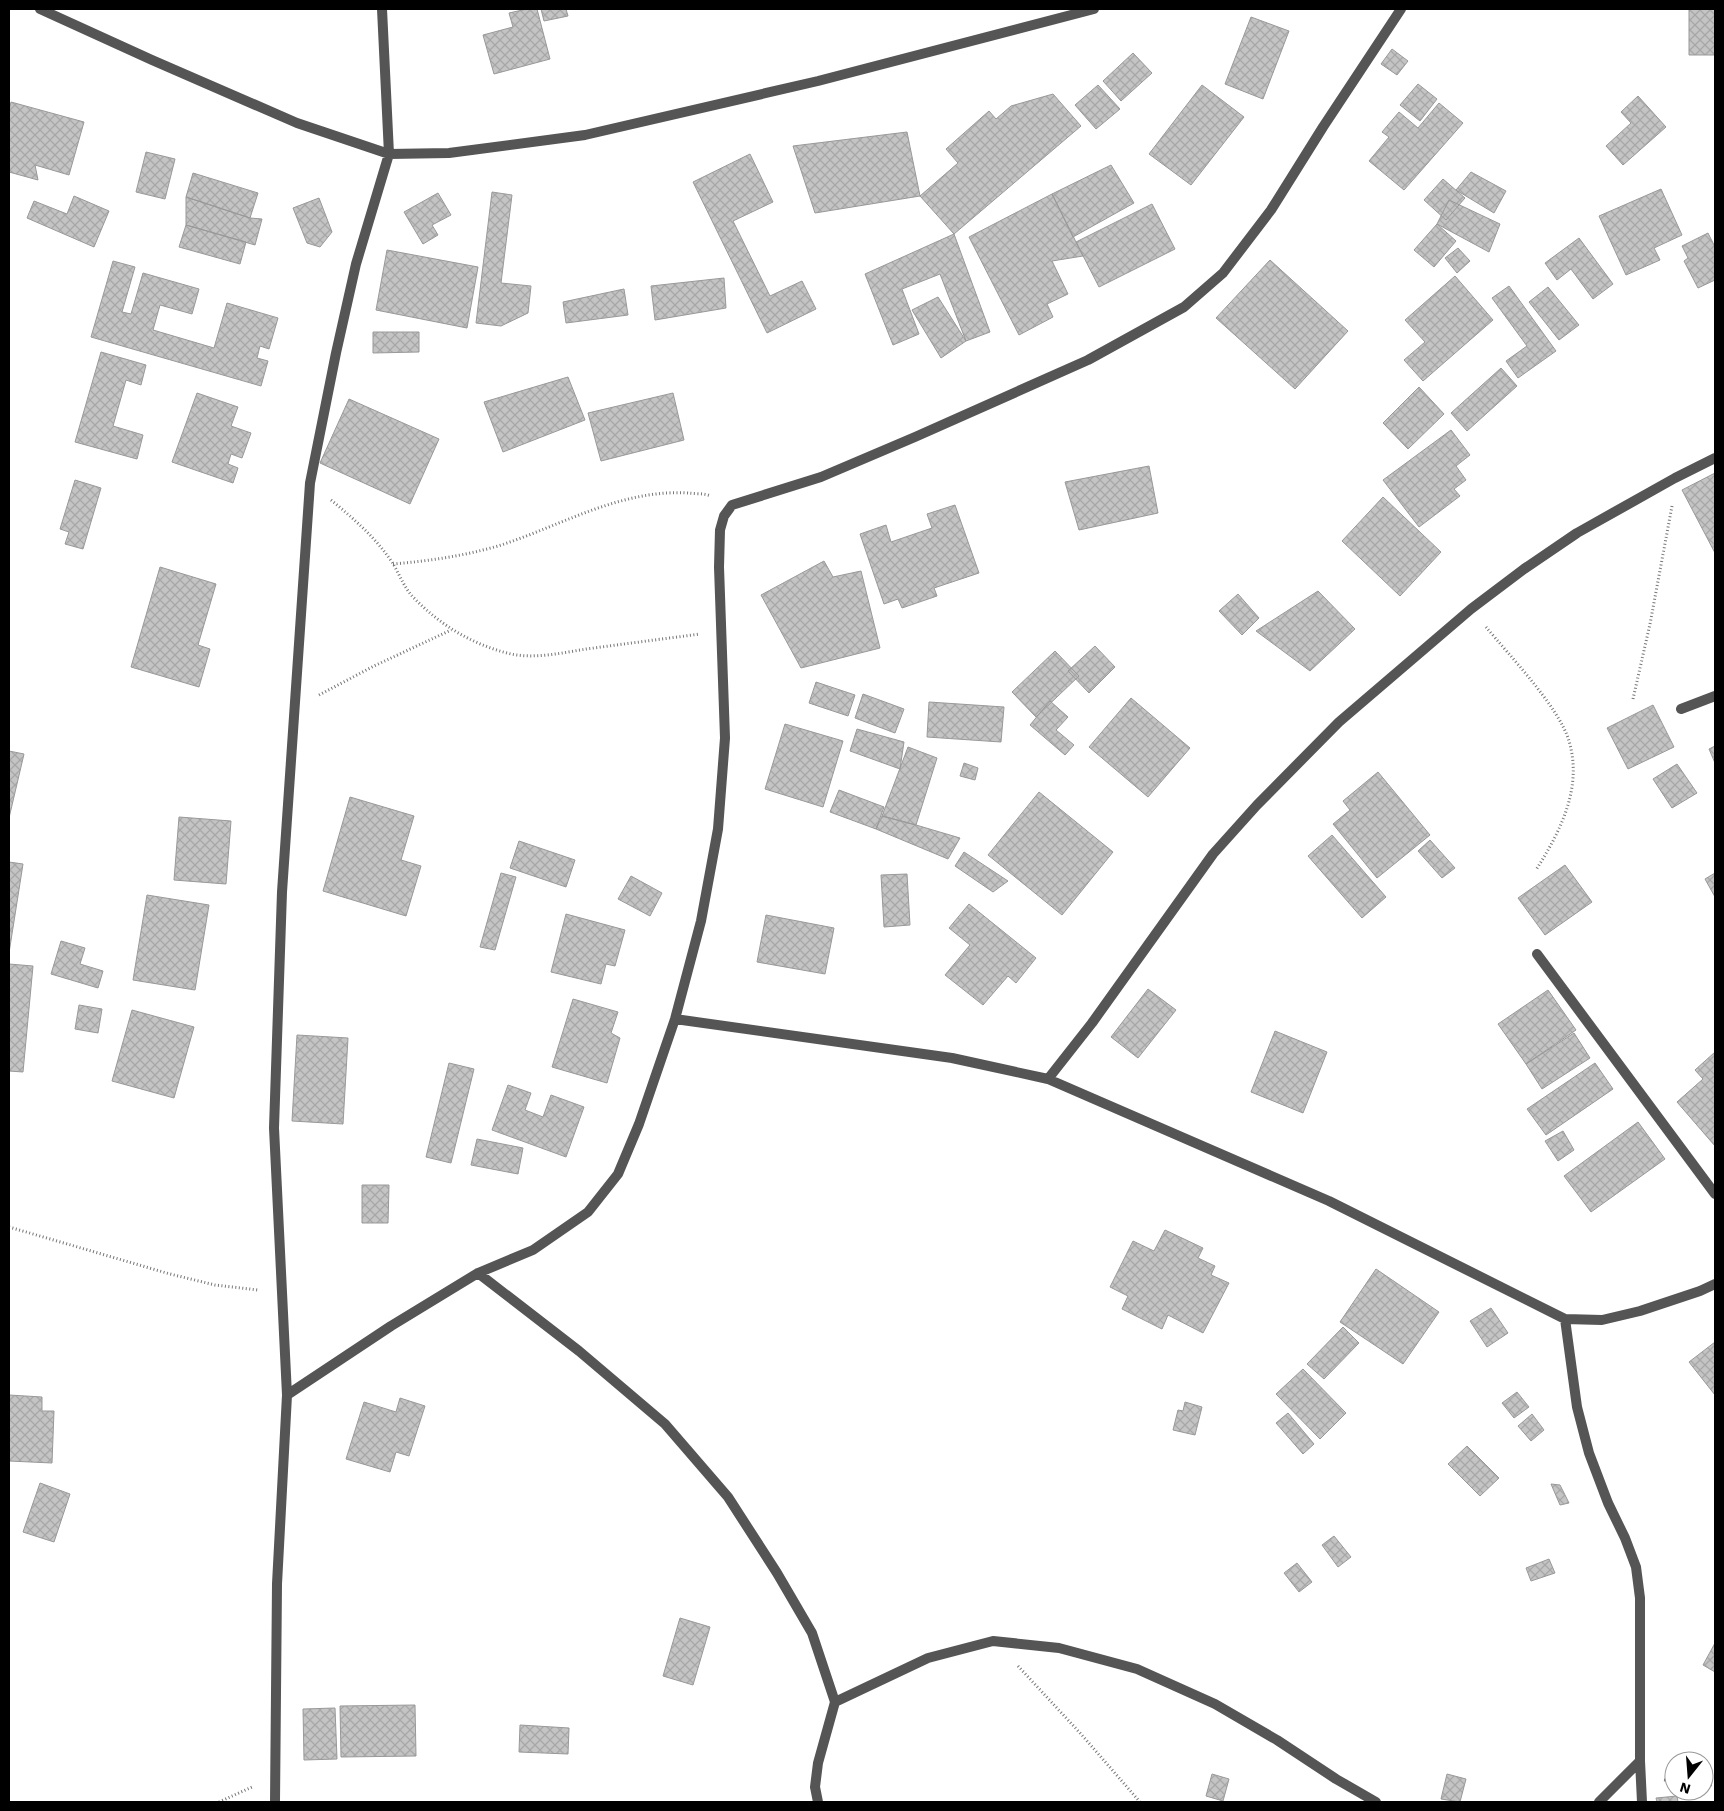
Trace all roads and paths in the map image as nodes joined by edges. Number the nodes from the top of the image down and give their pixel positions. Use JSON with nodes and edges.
{"nodes":[{"id":1,"x":40,"y":9,"type":"edge"},
{"id":2,"x":382,"y":9,"type":"edge"},
{"id":3,"x":1094,"y":9,"type":"edge"},
{"id":4,"x":1401,"y":9,"type":"edge"},
{"id":5,"x":389,"y":154,"type":"junction"},
{"id":6,"x":1715,"y":458,"type":"edge"},
{"id":7,"x":1675,"y":478,"type":"junction"},
{"id":8,"x":310,"y":483,"type":"junction"},
{"id":9,"x":732,"y":505,"type":"junction"},
{"id":10,"x":393,"y":564,"type":"junction"},
{"id":11,"x":1471,"y":609,"type":"junction"},
{"id":12,"x":451,"y":630,"type":"junction"},
{"id":13,"x":720,"y":632,"type":"junction"},
{"id":14,"x":1715,"y":696,"type":"edge"},
{"id":15,"x":1633,"y":699,"type":"dead end"},
{"id":16,"x":295,"y":708,"type":"junction"},
{"id":17,"x":1681,"y":709,"type":"dead end"},
{"id":18,"x":1536,"y":870,"type":"dead end"},
{"id":19,"x":1537,"y":954,"type":"dead end"},
{"id":20,"x":675,"y":1019,"type":"junction"},
{"id":21,"x":1048,"y":1079,"type":"junction"},
{"id":22,"x":1715,"y":1194,"type":"edge"},
{"id":23,"x":9,"y":1227,"type":"edge"},
{"id":24,"x":478,"y":1273,"type":"junction"},
{"id":25,"x":1715,"y":1284,"type":"edge"},
{"id":26,"x":281,"y":1293,"type":"junction"},
{"id":27,"x":1565,"y":1319,"type":"junction"},
{"id":28,"x":287,"y":1395,"type":"junction"},
{"id":29,"x":993,"y":1640,"type":"junction"},
{"id":30,"x":835,"y":1702,"type":"junction"},
{"id":31,"x":1640,"y":1761,"type":"junction"},
{"id":32,"x":276,"y":1776,"type":"junction"},
{"id":33,"x":220,"y":1802,"type":"edge"},
{"id":34,"x":275,"y":1802,"type":"edge"},
{"id":35,"x":818,"y":1802,"type":"edge"},
{"id":36,"x":1140,"y":1802,"type":"edge"},
{"id":37,"x":1376,"y":1802,"type":"edge"},
{"id":38,"x":1599,"y":1802,"type":"edge"},
{"id":39,"x":1642,"y":1802,"type":"edge"}],
"edges":[{"from":1,"to":5,"type":"street"},
{"from":2,"to":5,"type":"street"},
{"from":3,"to":5,"type":"street"},
{"from":4,"to":9,"type":"street"},
{"from":5,"to":8,"type":"street"},
{"from":6,"to":7,"type":"street"},
{"from":7,"to":11,"type":"street"},
{"from":7,"to":15,"type":"path"},
{"from":8,"to":10,"type":"path"},
{"from":8,"to":16,"type":"street"},
{"from":9,"to":10,"type":"path"},
{"from":9,"to":13,"type":"street"},
{"from":10,"to":12,"type":"path"},
{"from":11,"to":18,"type":"path"},
{"from":11,"to":21,"type":"street"},
{"from":12,"to":13,"type":"path"},
{"from":12,"to":16,"type":"path"},
{"from":13,"to":20,"type":"street"},
{"from":14,"to":17,"type":"street"},
{"from":16,"to":26,"type":"street"},
{"from":19,"to":22,"type":"street"},
{"from":20,"to":21,"type":"street"},
{"from":20,"to":24,"type":"street"},
{"from":21,"to":27,"type":"street"},
{"from":23,"to":26,"type":"path"},
{"from":24,"to":28,"type":"street"},
{"from":24,"to":30,"type":"street"},
{"from":25,"to":27,"type":"street"},
{"from":26,"to":28,"type":"street"},
{"from":27,"to":31,"type":"street"},
{"from":28,"to":32,"type":"street"},
{"from":29,"to":30,"type":"street"},
{"from":29,"to":36,"type":"path"},
{"from":29,"to":37,"type":"street"},
{"from":30,"to":35,"type":"street"},
{"from":31,"to":38,"type":"street"},
{"from":31,"to":39,"type":"street"},
{"from":32,"to":33,"type":"path"},
{"from":32,"to":34,"type":"street"}]}
